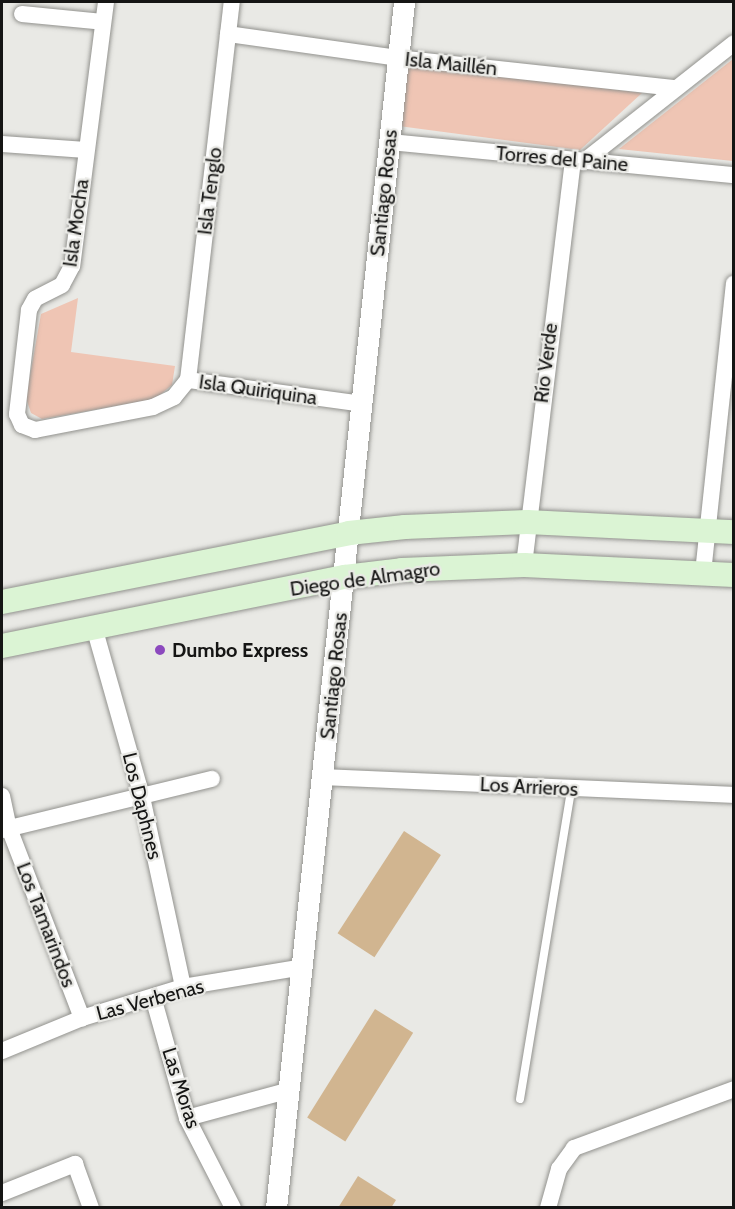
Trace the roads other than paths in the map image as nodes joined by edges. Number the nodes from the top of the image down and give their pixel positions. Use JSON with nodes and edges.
{"nodes":[{"id":1,"x":106,"y":2,"type":"edge"},
{"id":2,"x":232,"y":2,"type":"edge"},
{"id":3,"x":404,"y":2,"type":"edge"},
{"id":4,"x":22,"y":14,"type":"dead end"},
{"id":5,"x":103,"y":22,"type":"junction"},
{"id":6,"x":228,"y":34,"type":"junction"},
{"id":7,"x":734,"y":43,"type":"edge"},
{"id":8,"x":398,"y":58,"type":"junction"},
{"id":9,"x":674,"y":88,"type":"junction"},
{"id":10,"x":390,"y":142,"type":"junction"},
{"id":11,"x":2,"y":144,"type":"edge"},
{"id":12,"x":86,"y":150,"type":"junction"},
{"id":13,"x":578,"y":162,"type":"junction"},
{"id":14,"x":734,"y":175,"type":"edge"},
{"id":15,"x":734,"y":284,"type":"edge"},
{"id":16,"x":729,"y":359,"type":"edge"},
{"id":17,"x":188,"y":380,"type":"junction"},
{"id":18,"x":363,"y":404,"type":"junction"},
{"id":19,"x":22,"y":424,"type":"joint"},
{"id":20,"x":527,"y":522,"type":"junction"},
{"id":21,"x":705,"y":531,"type":"junction"},
{"id":22,"x":734,"y":532,"type":"edge"},
{"id":23,"x":349,"y":533,"type":"junction"},
{"id":24,"x":524,"y":564,"type":"junction"},
{"id":25,"x":703,"y":573,"type":"junction"},
{"id":26,"x":734,"y":575,"type":"edge"},
{"id":27,"x":345,"y":578,"type":"junction"},
{"id":28,"x":2,"y":602,"type":"edge"},
{"id":29,"x":94,"y":627,"type":"junction"},
{"id":30,"x":2,"y":646,"type":"edge"},
{"id":31,"x":324,"y":777,"type":"junction"},
{"id":32,"x":212,"y":779,"type":"dead end"},
{"id":33,"x":571,"y":790,"type":"junction"},
{"id":34,"x":734,"y":795,"type":"edge"},
{"id":35,"x":2,"y":796,"type":"edge"},
{"id":36,"x":142,"y":797,"type":"junction"},
{"id":37,"x":5,"y":829,"type":"edge"},
{"id":38,"x":304,"y":967,"type":"junction"},
{"id":39,"x":183,"y":987,"type":"junction"},
{"id":40,"x":153,"y":997,"type":"junction"},
{"id":41,"x":82,"y":1018,"type":"junction"},
{"id":42,"x":2,"y":1051,"type":"edge"},
{"id":43,"x":734,"y":1089,"type":"edge"},
{"id":44,"x":290,"y":1090,"type":"junction"},
{"id":45,"x":520,"y":1099,"type":"dead end"},
{"id":46,"x":187,"y":1118,"type":"junction"},
{"id":47,"x":2,"y":1193,"type":"edge"},
{"id":48,"x":91,"y":1208,"type":"edge"},
{"id":49,"x":233,"y":1208,"type":"edge"},
{"id":50,"x":276,"y":1208,"type":"edge"},
{"id":51,"x":548,"y":1208,"type":"edge"}],
"edges":[{"from":1,"to":5,"type":"street","name":"Isla Mocha"},
{"from":2,"to":6,"type":"street","name":"Isla Tenglo"},
{"from":3,"to":8,"type":"street","name":"Santiago Rosas"},
{"from":4,"to":5,"type":"street"},
{"from":5,"to":12,"type":"street","name":"Isla Mocha"},
{"from":6,"to":8,"type":"street","name":"Isla Maillén"},
{"from":6,"to":17,"type":"street","name":"Isla Tenglo"},
{"from":7,"to":9,"type":"street"},
{"from":8,"to":9,"type":"street","name":"Isla Maillén"},
{"from":8,"to":10,"type":"street","name":"Santiago Rosas"},
{"from":9,"to":13,"type":"street"},
{"from":10,"to":13,"type":"street","name":"Torres del Paine"},
{"from":10,"to":18,"type":"street","name":"Santiago Rosas"},
{"from":11,"to":12,"type":"street"},
{"from":12,"to":19,"type":"street","name":"Isla Mocha"},
{"from":13,"to":14,"type":"street","name":"Torres del Paine"},
{"from":13,"to":20,"type":"street","name":"Río Verde"},
{"from":15,"to":16,"type":"street"},
{"from":16,"to":21,"type":"street"},
{"from":17,"to":18,"type":"street","name":"Isla Quiriquina"},
{"from":17,"to":19,"type":"street","name":"Isla Quiriquina"},
{"from":18,"to":23,"type":"street","name":"Santiago Rosas"},
{"from":20,"to":21,"type":"main road"},
{"from":20,"to":23,"type":"main road"},
{"from":20,"to":24,"type":"street","name":"Río Verde"},
{"from":21,"to":22,"type":"main road"},
{"from":21,"to":25,"type":"street"},
{"from":23,"to":27,"type":"street","name":"Santiago Rosas"},
{"from":23,"to":28,"type":"main road"},
{"from":24,"to":25,"type":"main road","name":"Diego de Almagro"},
{"from":24,"to":27,"type":"main road","name":"Diego de Almagro"},
{"from":25,"to":26,"type":"main road","name":"Diego de Almagro"},
{"from":27,"to":29,"type":"main road","name":"Diego de Almagro"},
{"from":27,"to":31,"type":"street","name":"Santiago Rosas"},
{"from":29,"to":30,"type":"main road","name":"Diego de Almagro"},
{"from":29,"to":36,"type":"street","name":"Los Daphnes"},
{"from":31,"to":33,"type":"street","name":"Los Arrieros"},
{"from":31,"to":38,"type":"street","name":"Santiago Rosas"},
{"from":32,"to":36,"type":"street"},
{"from":33,"to":34,"type":"street","name":"Los Arrieros"},
{"from":33,"to":45,"type":"lane"},
{"from":35,"to":37,"type":"street","name":"Los Tamarindos"},
{"from":36,"to":37,"type":"street"},
{"from":36,"to":39,"type":"street","name":"Los Daphnes"},
{"from":37,"to":41,"type":"street","name":"Los Tamarindos"},
{"from":38,"to":39,"type":"street","name":"Las Verbenas"},
{"from":38,"to":44,"type":"street","name":"Santiago Rosas"},
{"from":39,"to":40,"type":"street","name":"Las Verbenas"},
{"from":40,"to":41,"type":"street","name":"Las Verbenas"},
{"from":40,"to":46,"type":"street","name":"Las Moras"},
{"from":41,"to":42,"type":"street","name":"Las Verbenas"},
{"from":43,"to":51,"type":"street"},
{"from":44,"to":46,"type":"street"},
{"from":44,"to":50,"type":"street","name":"Santiago Rosas"},
{"from":46,"to":49,"type":"street","name":"Las Moras"},
{"from":47,"to":48,"type":"street"}]}
